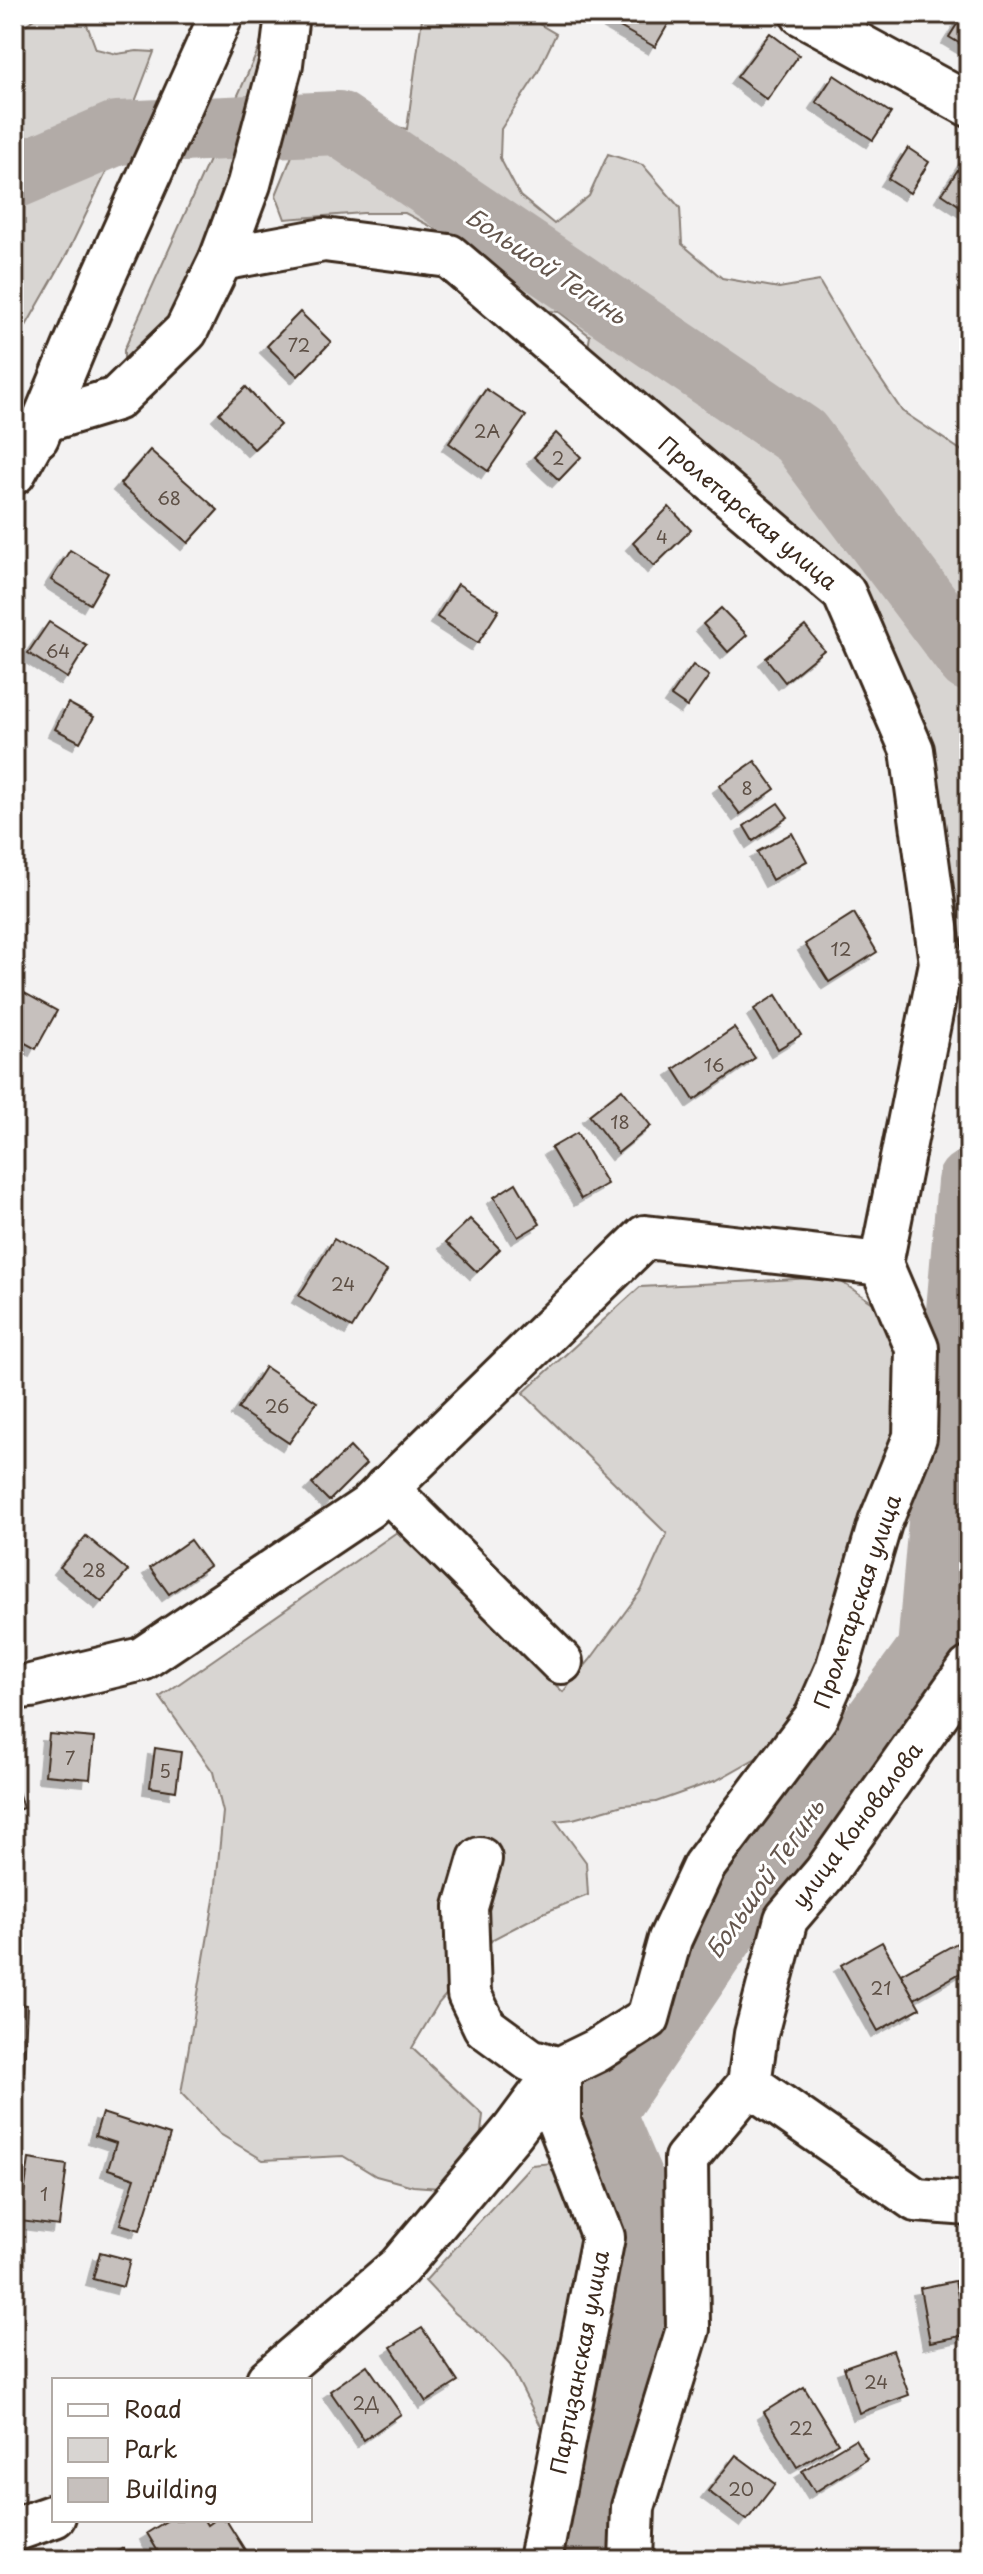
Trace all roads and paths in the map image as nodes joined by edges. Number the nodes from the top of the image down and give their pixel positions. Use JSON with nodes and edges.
{"nodes":[{"id":1,"x":287,"y":14,"type":"edge"},
{"id":2,"x":802,"y":14,"type":"edge"},
{"id":3,"x":222,"y":15,"type":"edge"},
{"id":4,"x":969,"y":105,"type":"edge"},
{"id":5,"x":221,"y":259,"type":"junction"},
{"id":6,"x":28,"y":420,"type":"edge"},
{"id":7,"x":14,"y":473,"type":"edge"},
{"id":8,"x":14,"y":502,"type":"edge"},
{"id":9,"x":881,"y":1264,"type":"junction"},
{"id":10,"x":386,"y":1488,"type":"junction"},
{"id":11,"x":561,"y":1662,"type":"dead end"},
{"id":12,"x":969,"y":1669,"type":"edge"},
{"id":13,"x":14,"y":1688,"type":"edge"},
{"id":14,"x":480,"y":1859,"type":"dead end"},
{"id":15,"x":559,"y":2069,"type":"junction"},
{"id":16,"x":749,"y":2084,"type":"junction"},
{"id":17,"x":969,"y":2204,"type":"edge"},
{"id":18,"x":270,"y":2378,"type":"edge"},
{"id":19,"x":52,"y":2517,"type":"edge"},
{"id":20,"x":14,"y":2530,"type":"edge"},
{"id":21,"x":540,"y":2560,"type":"edge"},
{"id":22,"x":631,"y":2560,"type":"edge"}],
"edges":[{"from":1,"to":5,"type":"street"},
{"from":2,"to":4,"type":"street"},
{"from":3,"to":6,"type":"street"},
{"from":5,"to":6,"type":"street"},
{"from":5,"to":9,"type":"street","name":"Пролетарская улица"},
{"from":6,"to":7,"type":"street"},
{"from":6,"to":8,"type":"street"},
{"from":9,"to":10,"type":"street"},
{"from":9,"to":15,"type":"street","name":"Пролетарская улица"},
{"from":10,"to":11,"type":"street"},
{"from":10,"to":13,"type":"street"},
{"from":12,"to":16,"type":"street","name":"улица Коновалова"},
{"from":14,"to":15,"type":"street"},
{"from":15,"to":18,"type":"street"},
{"from":15,"to":21,"type":"street","name":"Партизанская улица"},
{"from":16,"to":17,"type":"street"},
{"from":16,"to":22,"type":"street"},
{"from":19,"to":20,"type":"street"}]}
